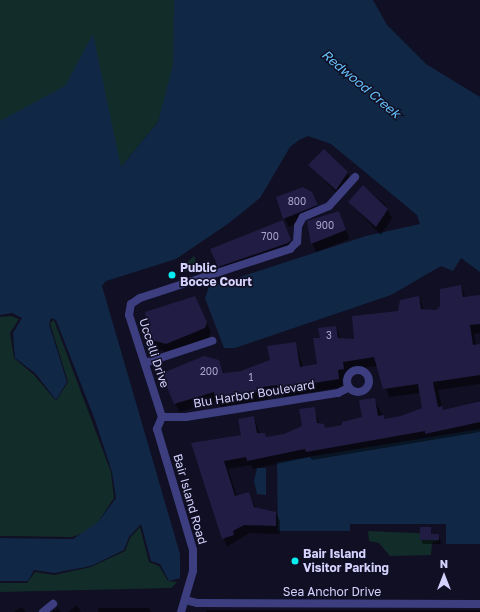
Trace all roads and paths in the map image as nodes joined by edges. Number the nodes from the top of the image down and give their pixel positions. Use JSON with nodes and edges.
{"nodes":[{"id":1,"x":355,"y":177,"type":"dead end"},
{"id":2,"x":212,"y":341,"type":"dead end"},
{"id":3,"x":145,"y":363,"type":"junction"},
{"id":4,"x":348,"y":388,"type":"dead end"},
{"id":5,"x":162,"y":417,"type":"junction"},
{"id":6,"x":185,"y":600,"type":"junction"},
{"id":7,"x":53,"y":604,"type":"dead end"},
{"id":8,"x":480,"y":604,"type":"edge"},
{"id":9,"x":43,"y":612,"type":"edge"},
{"id":10,"x":181,"y":612,"type":"edge"}],
"edges":[{"from":1,"to":3,"type":"street","name":"Uccelli Drive"},
{"from":2,"to":3,"type":"street"},
{"from":3,"to":5,"type":"street","name":"Uccelli Drive"},
{"from":4,"to":5,"type":"street","name":"Blu Harbor Boulevard"},
{"from":5,"to":6,"type":"street","name":"Bair Island Road"},
{"from":6,"to":8,"type":"street","name":"Sea Anchor Drive"},
{"from":6,"to":10,"type":"street","name":"Bair Island Road"},
{"from":7,"to":9,"type":"street"}]}
